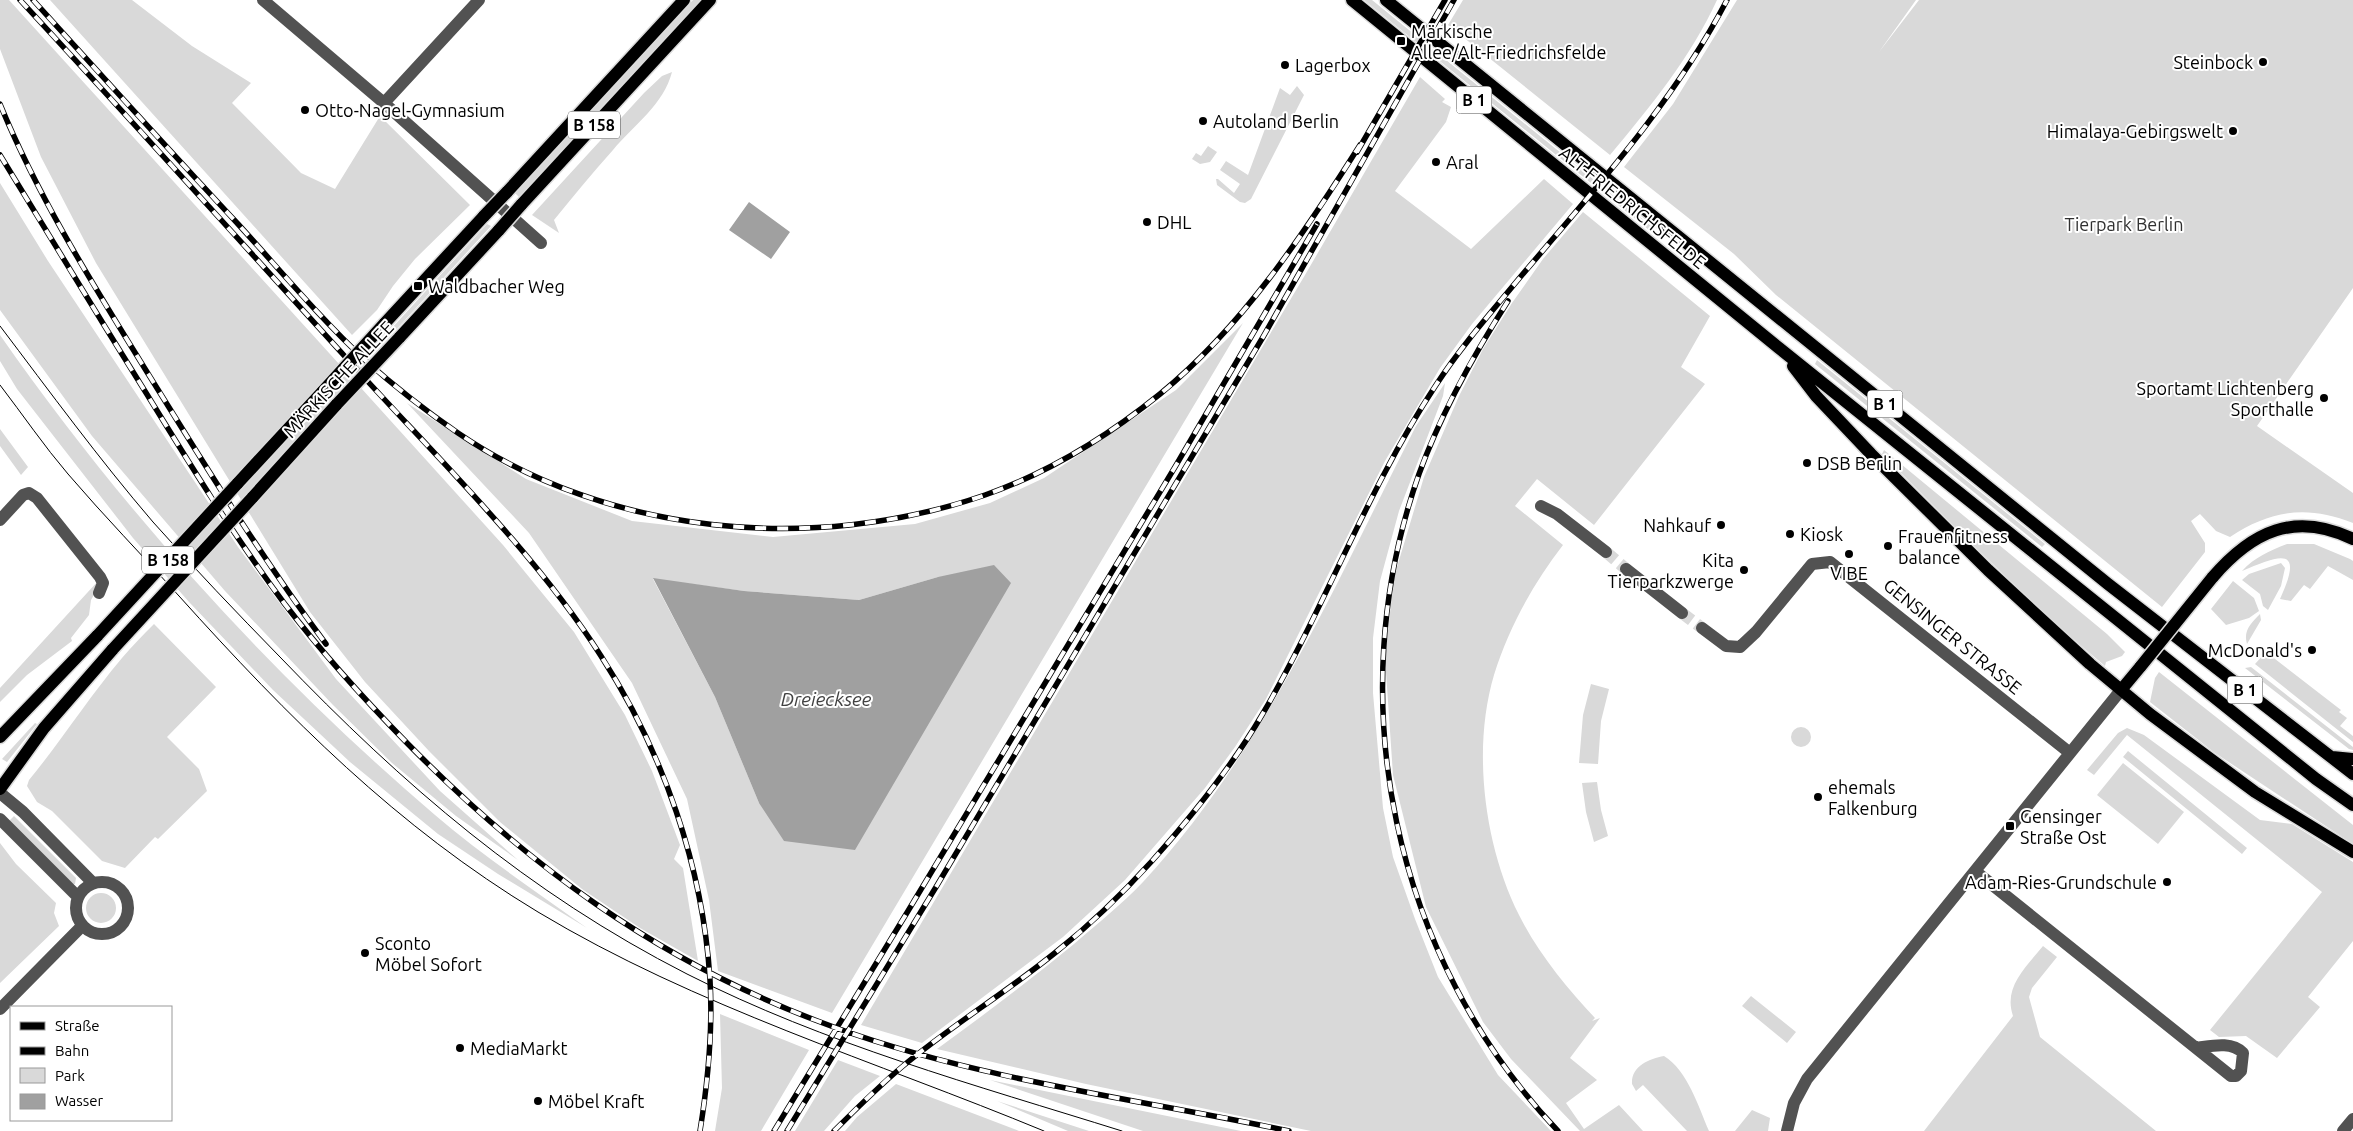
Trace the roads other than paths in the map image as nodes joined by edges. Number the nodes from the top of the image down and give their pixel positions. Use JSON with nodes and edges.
{"nodes":[{"id":1,"x":263,"y":0,"type":"edge"},
{"id":2,"x":479,"y":0,"type":"edge"},
{"id":3,"x":684,"y":0,"type":"edge"},
{"id":4,"x":710,"y":0,"type":"edge"},
{"id":5,"x":1352,"y":0,"type":"edge"},
{"id":6,"x":1386,"y":0,"type":"edge"},
{"id":7,"x":384,"y":103,"type":"junction"},
{"id":8,"x":541,"y":243,"type":"dead end"},
{"id":9,"x":1779,"y":348,"type":"junction"},
{"id":10,"x":1541,"y":506,"type":"dead end"},
{"id":11,"x":0,"y":520,"type":"edge"},
{"id":12,"x":2353,"y":539,"type":"edge"},
{"id":13,"x":1606,"y":552,"type":"tunnel mouth"},
{"id":14,"x":1626,"y":569,"type":"tunnel mouth"},
{"id":15,"x":99,"y":594,"type":"dead end"},
{"id":16,"x":1682,"y":613,"type":"tunnel mouth"},
{"id":17,"x":1702,"y":628,"type":"tunnel mouth"},
{"id":18,"x":2121,"y":690,"type":"junction"},
{"id":19,"x":0,"y":737,"type":"edge"},
{"id":20,"x":2070,"y":753,"type":"junction"},
{"id":21,"x":2330,"y":756,"type":"junction"},
{"id":22,"x":2353,"y":759,"type":"edge"},
{"id":23,"x":2353,"y":774,"type":"edge"},
{"id":24,"x":0,"y":788,"type":"edge"},
{"id":25,"x":0,"y":793,"type":"edge"},
{"id":26,"x":2353,"y":805,"type":"edge"},
{"id":27,"x":0,"y":819,"type":"edge"},
{"id":28,"x":2353,"y":852,"type":"edge"},
{"id":29,"x":1975,"y":871,"type":"junction"},
{"id":30,"x":93,"y":883,"type":"junction"},
{"id":31,"x":78,"y":897,"type":"junction"},
{"id":32,"x":82,"y":926,"type":"junction"},
{"id":33,"x":0,"y":1009,"type":"edge"},
{"id":34,"x":2196,"y":1048,"type":"dead end"},
{"id":35,"x":2353,"y":1119,"type":"edge"},
{"id":36,"x":1787,"y":1131,"type":"edge"},
{"id":37,"x":2343,"y":1131,"type":"edge"}],
"edges":[{"from":1,"to":7,"type":"street"},
{"from":2,"to":7,"type":"street"},
{"from":3,"to":19,"type":"main road","name":"MÄRKISCHE ALLEE","number":"B 158","bridge":true},
{"from":4,"to":24,"type":"main road","name":"MÄRKISCHE ALLEE","number":"B 158","bridge":true},
{"from":5,"to":9,"type":"main road","name":"ALT-FRIEDRICHSFELDE","number":"B 1"},
{"from":6,"to":21,"type":"main road","name":"ALT-FRIEDRICHSFELDE","number":"B 1"},
{"from":7,"to":8,"type":"street"},
{"from":9,"to":18,"type":"main road"},
{"from":9,"to":26,"type":"main road","name":"ALT-FRIEDRICHSFELDE","number":"B 1"},
{"from":10,"to":13,"type":"street"},
{"from":11,"to":15,"type":"street"},
{"from":12,"to":18,"type":"main road","bridge":true},
{"from":14,"to":16,"type":"street"},
{"from":17,"to":20,"type":"street","name":"GENSINGER STRASSE"},
{"from":18,"to":20,"type":"street"},
{"from":18,"to":28,"type":"main road"},
{"from":20,"to":29,"type":"street"},
{"from":21,"to":22,"type":"main road"},
{"from":21,"to":23,"type":"main road","number":"B 1"},
{"from":25,"to":30,"type":"street"},
{"from":27,"to":31,"type":"street"},
{"from":29,"to":34,"type":"street"},
{"from":29,"to":36,"type":"street"},
{"from":30,"to":31,"type":"street"},
{"from":30,"to":32,"type":"street"},
{"from":31,"to":32,"type":"street"},
{"from":32,"to":33,"type":"street"},
{"from":35,"to":37,"type":"street"}]}
